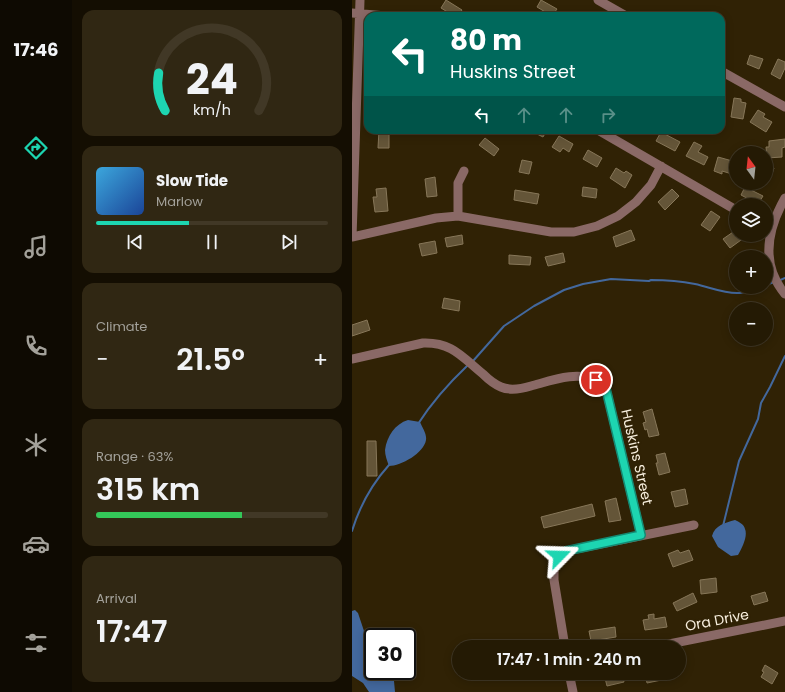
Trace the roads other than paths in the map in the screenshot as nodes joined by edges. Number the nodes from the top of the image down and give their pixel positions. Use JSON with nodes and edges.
{"nodes":[{"id":1,"x":360,"y":0,"type":"edge"},
{"id":2,"x":598,"y":0,"type":"edge"},
{"id":3,"x":619,"y":12,"type":"edge"},
{"id":4,"x":355,"y":13,"type":"edge"},
{"id":5,"x":725,"y":73,"type":"edge"},
{"id":6,"x":785,"y":106,"type":"edge"},
{"id":7,"x":605,"y":134,"type":"edge"},
{"id":8,"x":661,"y":166,"type":"junction"},
{"id":9,"x":464,"y":171,"type":"dead end"},
{"id":10,"x":785,"y":198,"type":"edge"},
{"id":11,"x":729,"y":206,"type":"edge"},
{"id":12,"x":458,"y":216,"type":"junction"},
{"id":13,"x":773,"y":222,"type":"edge"},
{"id":14,"x":352,"y":237,"type":"edge"},
{"id":15,"x":768,"y":242,"type":"edge"},
{"id":16,"x":785,"y":294,"type":"edge"},
{"id":17,"x":352,"y":359,"type":"edge"},
{"id":18,"x":694,"y":525,"type":"dead end"},
{"id":19,"x":641,"y":535,"type":"junction"},
{"id":20,"x":785,"y":621,"type":"edge"},
{"id":21,"x":564,"y":640,"type":"edge"},
{"id":22,"x":686,"y":641,"type":"edge"},
{"id":23,"x":570,"y":680,"type":"edge"},
{"id":24,"x":573,"y":692,"type":"edge"}],
"edges":[{"from":1,"to":4,"type":"street"},
{"from":2,"to":3,"type":"street"},
{"from":4,"to":14,"type":"street"},
{"from":5,"to":6,"type":"street"},
{"from":7,"to":8,"type":"street"},
{"from":8,"to":11,"type":"street"},
{"from":8,"to":12,"type":"street"},
{"from":9,"to":12,"type":"street"},
{"from":10,"to":13,"type":"street"},
{"from":12,"to":14,"type":"street"},
{"from":15,"to":16,"type":"street"},
{"from":17,"to":19,"type":"street","name":"Huskins Street"},
{"from":18,"to":19,"type":"street"},
{"from":19,"to":21,"type":"street"},
{"from":20,"to":22,"type":"street","name":"Ora Drive"},
{"from":23,"to":24,"type":"street"}]}
